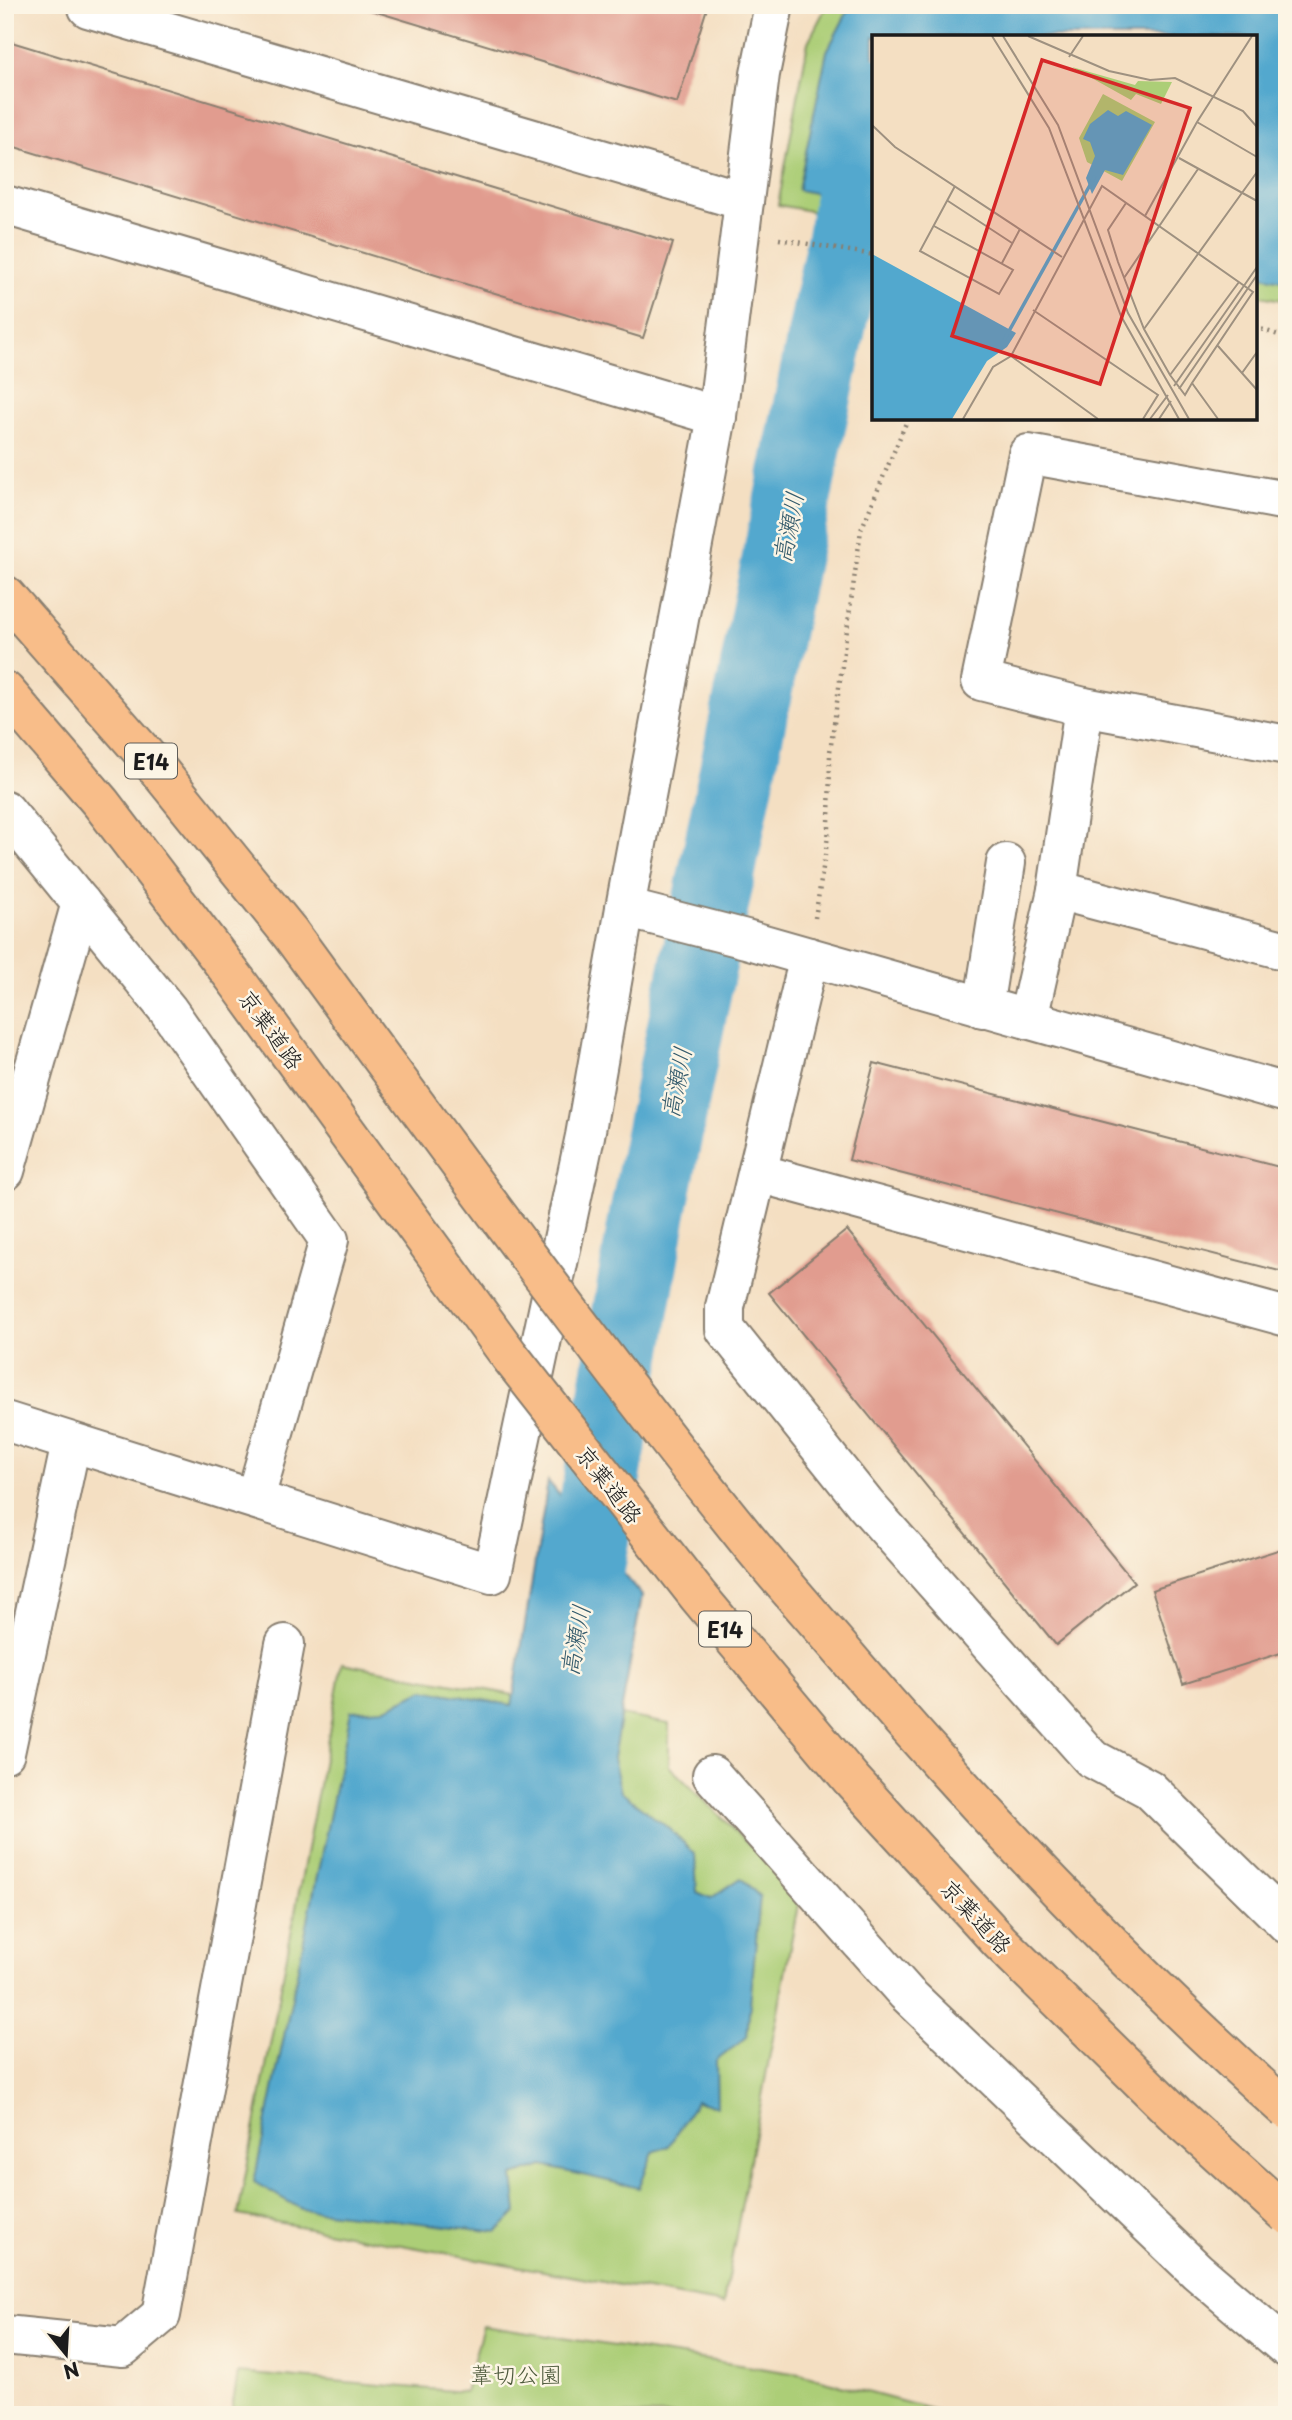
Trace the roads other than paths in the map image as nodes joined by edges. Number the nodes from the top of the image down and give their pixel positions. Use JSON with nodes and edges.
{"nodes":[{"id":1,"x":774,"y":5,"type":"edge"},
{"id":2,"x":88,"y":8,"type":"dead end"},
{"id":3,"x":744,"y":201,"type":"junction"},
{"id":4,"x":5,"y":205,"type":"edge"},
{"id":5,"x":717,"y":416,"type":"junction"},
{"id":6,"x":1287,"y":501,"type":"edge"},
{"id":7,"x":5,"y":595,"type":"edge"},
{"id":8,"x":5,"y":691,"type":"edge"},
{"id":9,"x":1084,"y":707,"type":"junction"},
{"id":10,"x":1287,"y":745,"type":"edge"},
{"id":11,"x":5,"y":810,"type":"edge"},
{"id":12,"x":1006,"y":863,"type":"dead end"},
{"id":13,"x":1058,"y":890,"type":"junction"},
{"id":14,"x":81,"y":903,"type":"junction"},
{"id":15,"x":636,"y":911,"type":"junction"},
{"id":16,"x":1287,"y":951,"type":"edge"},
{"id":17,"x":809,"y":957,"type":"junction"},
{"id":18,"x":983,"y":1008,"type":"junction"},
{"id":19,"x":1027,"y":1019,"type":"junction"},
{"id":20,"x":1287,"y":1093,"type":"edge"},
{"id":21,"x":5,"y":1171,"type":"edge"},
{"id":22,"x":758,"y":1173,"type":"junction"},
{"id":23,"x":1287,"y":1317,"type":"edge"},
{"id":24,"x":5,"y":1421,"type":"edge"},
{"id":25,"x":71,"y":1443,"type":"junction"},
{"id":26,"x":255,"y":1498,"type":"junction"},
{"id":27,"x":285,"y":1644,"type":"dead end"},
{"id":28,"x":5,"y":1753,"type":"edge"},
{"id":29,"x":712,"y":1776,"type":"dead end"},
{"id":30,"x":1287,"y":1924,"type":"edge"},
{"id":31,"x":1287,"y":2110,"type":"edge"},
{"id":32,"x":1287,"y":2215,"type":"edge"},
{"id":33,"x":5,"y":2336,"type":"edge"},
{"id":34,"x":1287,"y":2348,"type":"edge"}],
"edges":[{"from":1,"to":3,"type":"street"},
{"from":2,"to":3,"type":"street"},
{"from":3,"to":5,"type":"street"},
{"from":4,"to":5,"type":"street"},
{"from":5,"to":15,"type":"street"},
{"from":6,"to":9,"type":"street"},
{"from":7,"to":31,"type":"highway","number":"E14","bridge":true},
{"from":8,"to":32,"type":"highway","name":"京葉道路","number":"E14","bridge":true},
{"from":9,"to":10,"type":"street"},
{"from":9,"to":13,"type":"street"},
{"from":11,"to":14,"type":"street"},
{"from":12,"to":18,"type":"street"},
{"from":13,"to":16,"type":"street"},
{"from":13,"to":19,"type":"street"},
{"from":14,"to":21,"type":"street"},
{"from":14,"to":26,"type":"street"},
{"from":15,"to":17,"type":"street"},
{"from":15,"to":26,"type":"street"},
{"from":17,"to":18,"type":"street"},
{"from":17,"to":22,"type":"street"},
{"from":18,"to":19,"type":"street"},
{"from":19,"to":20,"type":"street"},
{"from":22,"to":23,"type":"street"},
{"from":22,"to":30,"type":"street"},
{"from":24,"to":25,"type":"street"},
{"from":25,"to":26,"type":"street"},
{"from":25,"to":28,"type":"street"},
{"from":27,"to":33,"type":"street"},
{"from":29,"to":34,"type":"street"}]}
